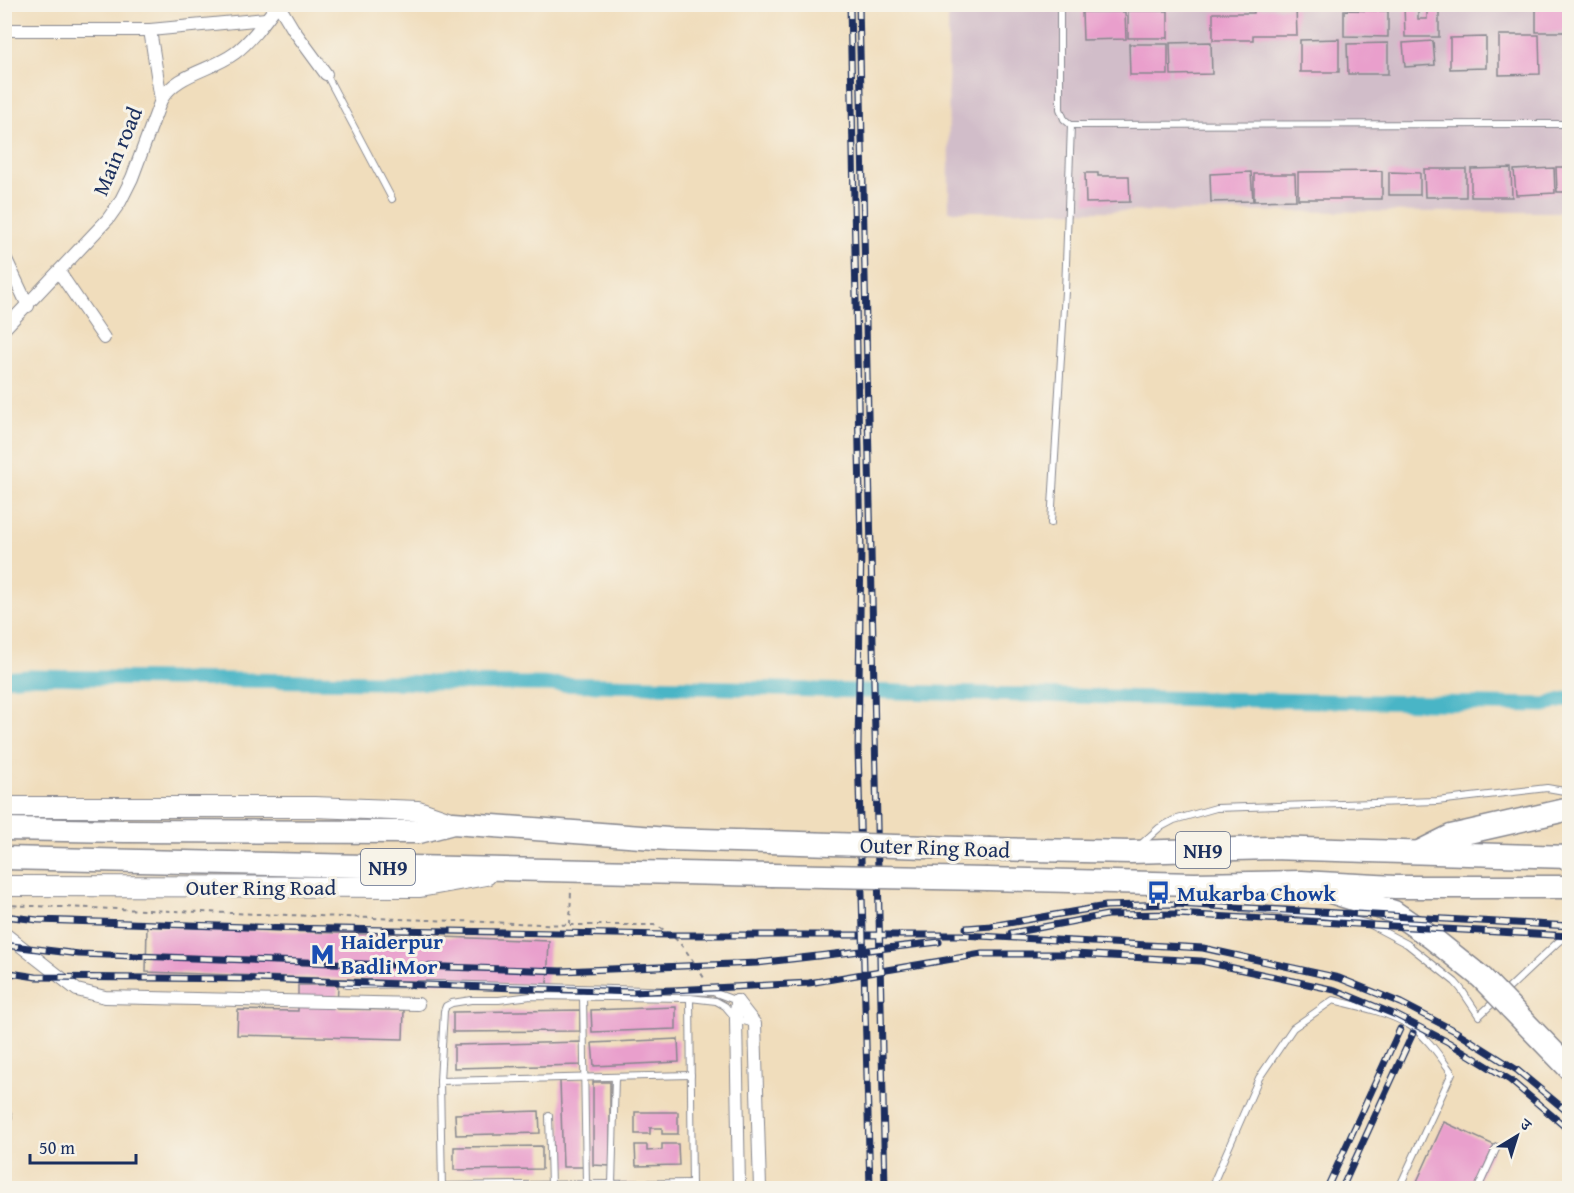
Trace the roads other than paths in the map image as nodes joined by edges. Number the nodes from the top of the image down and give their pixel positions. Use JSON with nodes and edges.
{"nodes":[{"id":1,"x":278,"y":4,"type":"edge"},
{"id":2,"x":1060,"y":4,"type":"edge"},
{"id":3,"x":266,"y":19,"type":"junction"},
{"id":4,"x":4,"y":30,"type":"edge"},
{"id":5,"x":150,"y":30,"type":"junction"},
{"id":6,"x":326,"y":74,"type":"joint"},
{"id":7,"x":161,"y":100,"type":"junction"},
{"id":8,"x":1569,"y":124,"type":"edge"},
{"id":9,"x":1071,"y":125,"type":"junction"},
{"id":10,"x":392,"y":199,"type":"dead end"},
{"id":11,"x":4,"y":255,"type":"edge"},
{"id":12,"x":59,"y":272,"type":"junction"},
{"id":13,"x":28,"y":306,"type":"junction"},
{"id":14,"x":4,"y":329,"type":"edge"},
{"id":15,"x":104,"y":338,"type":"dead end"},
{"id":16,"x":1051,"y":523,"type":"dead end"},
{"id":17,"x":1569,"y":792,"type":"edge"},
{"id":18,"x":4,"y":807,"type":"edge"},
{"id":19,"x":1569,"y":809,"type":"edge"},
{"id":20,"x":453,"y":824,"type":"junction"},
{"id":21,"x":4,"y":829,"type":"edge"},
{"id":22,"x":1131,"y":852,"type":"junction"},
{"id":23,"x":1417,"y":853,"type":"junction"},
{"id":24,"x":1569,"y":857,"type":"edge"},
{"id":25,"x":4,"y":858,"type":"edge"},
{"id":26,"x":515,"y":870,"type":"junction"},
{"id":27,"x":1301,"y":882,"type":"junction"},
{"id":28,"x":1195,"y":884,"type":"junction"},
{"id":29,"x":4,"y":886,"type":"edge"},
{"id":30,"x":1569,"y":887,"type":"edge"},
{"id":31,"x":4,"y":933,"type":"edge"},
{"id":32,"x":1569,"y":933,"type":"edge"},
{"id":33,"x":347,"y":985,"type":"dead end"},
{"id":34,"x":583,"y":996,"type":"junction"},
{"id":35,"x":690,"y":998,"type":"junction"},
{"id":36,"x":737,"y":1001,"type":"junction"},
{"id":37,"x":418,"y":1004,"type":"dead end"},
{"id":38,"x":736,"y":1019,"type":"junction"},
{"id":39,"x":755,"y":1024,"type":"junction"},
{"id":40,"x":1569,"y":1069,"type":"edge"},
{"id":41,"x":691,"y":1075,"type":"junction"},
{"id":42,"x":583,"y":1077,"type":"junction"},
{"id":43,"x":615,"y":1077,"type":"junction"},
{"id":44,"x":440,"y":1081,"type":"junction"},
{"id":45,"x":549,"y":1116,"type":"dead end"},
{"id":46,"x":1497,"y":1147,"type":"dead end"},
{"id":47,"x":586,"y":1184,"type":"junction"},
{"id":48,"x":612,"y":1184,"type":"junction"},
{"id":49,"x":551,"y":1185,"type":"junction"},
{"id":50,"x":637,"y":1186,"type":"edge"},
{"id":51,"x":692,"y":1186,"type":"edge"},
{"id":52,"x":442,"y":1187,"type":"edge"},
{"id":53,"x":499,"y":1187,"type":"edge"},
{"id":54,"x":739,"y":1188,"type":"edge"},
{"id":55,"x":760,"y":1188,"type":"edge"},
{"id":56,"x":1211,"y":1188,"type":"edge"},
{"id":57,"x":1399,"y":1188,"type":"edge"},
{"id":58,"x":1478,"y":1188,"type":"edge"}],
"edges":[{"from":1,"to":3,"type":"street","name":"Main road"},
{"from":1,"to":6,"type":"street"},
{"from":2,"to":9,"type":"lane"},
{"from":3,"to":5,"type":"street"},
{"from":3,"to":7,"type":"street","name":"Main road"},
{"from":4,"to":5,"type":"street"},
{"from":5,"to":7,"type":"street"},
{"from":6,"to":10,"type":"lane"},
{"from":7,"to":12,"type":"street","name":"Main road"},
{"from":8,"to":9,"type":"lane"},
{"from":9,"to":16,"type":"lane"},
{"from":11,"to":13,"type":"street"},
{"from":12,"to":13,"type":"street","name":"Main road"},
{"from":12,"to":15,"type":"street"},
{"from":13,"to":14,"type":"street","name":"Main road"},
{"from":17,"to":22,"type":"lane"},
{"from":18,"to":20,"type":"main road","name":"Outer Ring Road"},
{"from":19,"to":23,"type":"highway"},
{"from":20,"to":21,"type":"highway","name":"Outer Ring Road"},
{"from":20,"to":22,"type":"highway","name":"Outer Ring Road","number":"NH9","bridge":true},
{"from":22,"to":23,"type":"highway","name":"Outer Ring Road","number":"NH9"},
{"from":23,"to":24,"type":"highway","number":"NH9"},
{"from":25,"to":26,"type":"highway","name":"Outer Ring Road","number":"NH9"},
{"from":26,"to":28,"type":"highway","name":"Outer Ring Road","number":"NH9","bridge":true},
{"from":26,"to":29,"type":"main road","name":"Outer Ring Road"},
{"from":27,"to":28,"type":"highway","name":"Outer Ring Road"},
{"from":27,"to":30,"type":"highway","name":"Outer Ring Road"},
{"from":27,"to":40,"type":"highway","bridge":true},
{"from":28,"to":32,"type":"lane"},
{"from":31,"to":37,"type":"street"},
{"from":33,"to":36,"type":"lane"},
{"from":34,"to":35,"type":"lane"},
{"from":34,"to":42,"type":"lane"},
{"from":34,"to":44,"type":"lane"},
{"from":35,"to":38,"type":"lane"},
{"from":35,"to":41,"type":"lane"},
{"from":36,"to":38,"type":"street"},
{"from":36,"to":39,"type":"street"},
{"from":38,"to":39,"type":"lane"},
{"from":38,"to":54,"type":"street"},
{"from":39,"to":55,"type":"street"},
{"from":41,"to":43,"type":"lane"},
{"from":41,"to":51,"type":"lane"},
{"from":42,"to":43,"type":"lane"},
{"from":42,"to":44,"type":"lane"},
{"from":42,"to":47,"type":"lane"},
{"from":43,"to":48,"type":"lane"},
{"from":44,"to":52,"type":"lane"},
{"from":45,"to":49,"type":"lane"},
{"from":46,"to":58,"type":"lane"},
{"from":47,"to":48,"type":"lane"},
{"from":47,"to":49,"type":"lane"},
{"from":48,"to":50,"type":"lane"},
{"from":49,"to":53,"type":"lane"},
{"from":50,"to":51,"type":"lane"},
{"from":52,"to":53,"type":"lane"},
{"from":56,"to":57,"type":"lane"}]}
